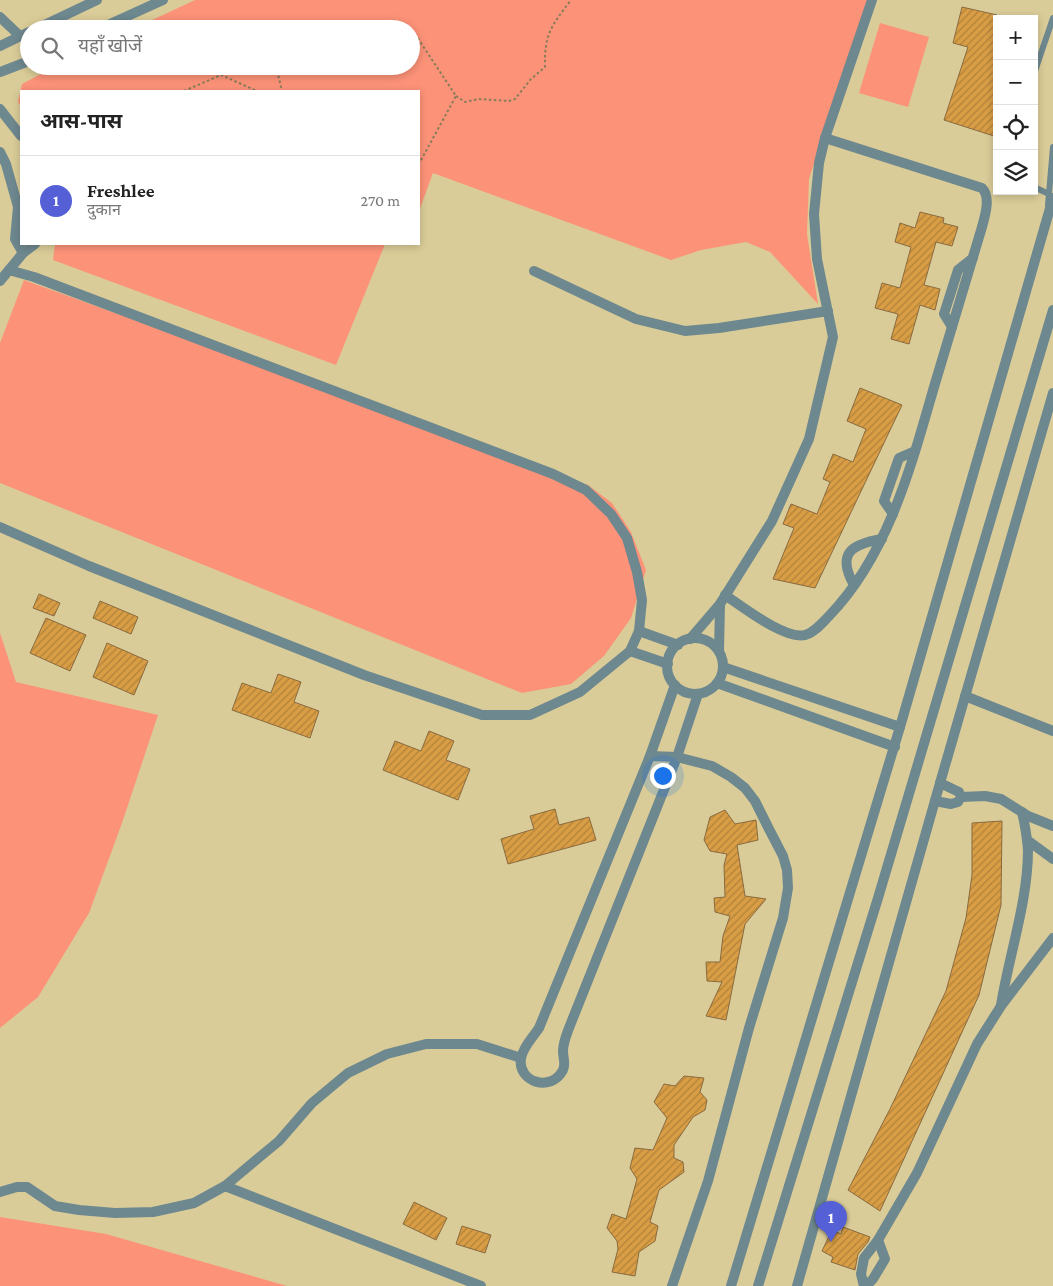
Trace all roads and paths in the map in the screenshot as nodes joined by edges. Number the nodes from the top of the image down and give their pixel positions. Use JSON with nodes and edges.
{"nodes":[{"id":1,"x":97,"y":0,"type":"edge"},
{"id":2,"x":163,"y":0,"type":"edge"},
{"id":3,"x":571,"y":0,"type":"edge"},
{"id":4,"x":872,"y":0,"type":"edge"},
{"id":5,"x":0,"y":17,"type":"edge"},
{"id":6,"x":1053,"y":18,"type":"edge"},
{"id":7,"x":55,"y":20,"type":"edge"},
{"id":8,"x":119,"y":20,"type":"edge"},
{"id":9,"x":20,"y":31,"type":"edge"},
{"id":10,"x":20,"y":36,"type":"edge"},
{"id":11,"x":420,"y":43,"type":"edge"},
{"id":12,"x":0,"y":46,"type":"edge"},
{"id":13,"x":1038,"y":62,"type":"edge"},
{"id":14,"x":20,"y":64,"type":"edge"},
{"id":15,"x":0,"y":72,"type":"edge"},
{"id":16,"x":221,"y":75,"type":"edge"},
{"id":17,"x":221,"y":75,"type":"edge"},
{"id":18,"x":278,"y":75,"type":"edge"},
{"id":19,"x":186,"y":90,"type":"edge"},
{"id":20,"x":255,"y":90,"type":"edge"},
{"id":21,"x":282,"y":90,"type":"edge"},
{"id":22,"x":456,"y":96,"type":"junction"},
{"id":23,"x":0,"y":109,"type":"edge"},
{"id":24,"x":20,"y":135,"type":"edge"},
{"id":25,"x":825,"y":138,"type":"junction"},
{"id":26,"x":1053,"y":147,"type":"edge"},
{"id":27,"x":0,"y":152,"type":"edge"},
{"id":28,"x":420,"y":162,"type":"edge"},
{"id":29,"x":1038,"y":189,"type":"edge"},
{"id":30,"x":1051,"y":196,"type":"edge"},
{"id":31,"x":34,"y":245,"type":"edge"},
{"id":32,"x":22,"y":253,"type":"junction"},
{"id":33,"x":9,"y":270,"type":"junction"},
{"id":34,"x":534,"y":271,"type":"dead end"},
{"id":35,"x":0,"y":281,"type":"edge"},
{"id":36,"x":1053,"y":310,"type":"edge"},
{"id":37,"x":828,"y":311,"type":"junction"},
{"id":38,"x":1053,"y":393,"type":"edge"},
{"id":39,"x":0,"y":528,"type":"edge"},
{"id":40,"x":882,"y":539,"type":"junction"},
{"id":41,"x":854,"y":584,"type":"junction"},
{"id":42,"x":723,"y":599,"type":"junction"},
{"id":43,"x":640,"y":631,"type":"junction"},
{"id":44,"x":690,"y":639,"type":"junction"},
{"id":45,"x":678,"y":645,"type":"junction"},
{"id":46,"x":630,"y":651,"type":"junction"},
{"id":47,"x":719,"y":651,"type":"junction"},
{"id":48,"x":668,"y":664,"type":"junction"},
{"id":49,"x":723,"y":667,"type":"junction"},
{"id":50,"x":717,"y":684,"type":"junction"},
{"id":51,"x":675,"y":685,"type":"junction"},
{"id":52,"x":698,"y":694,"type":"junction"},
{"id":53,"x":965,"y":696,"type":"junction"},
{"id":54,"x":820,"y":700,"type":"junction"},
{"id":55,"x":813,"y":718,"type":"junction"},
{"id":56,"x":900,"y":727,"type":"junction"},
{"id":57,"x":1053,"y":731,"type":"edge"},
{"id":58,"x":895,"y":747,"type":"junction"},
{"id":59,"x":650,"y":756,"type":"junction"},
{"id":60,"x":677,"y":757,"type":"junction"},
{"id":61,"x":940,"y":783,"type":"junction"},
{"id":62,"x":960,"y":797,"type":"junction"},
{"id":63,"x":934,"y":801,"type":"junction"},
{"id":64,"x":1022,"y":812,"type":"junction"},
{"id":65,"x":1053,"y":826,"type":"edge"},
{"id":66,"x":1027,"y":840,"type":"junction"},
{"id":67,"x":1053,"y":860,"type":"edge"},
{"id":68,"x":1053,"y":938,"type":"edge"},
{"id":69,"x":1001,"y":1006,"type":"junction"},
{"id":70,"x":521,"y":1058,"type":"junction"},
{"id":71,"x":225,"y":1186,"type":"junction"},
{"id":72,"x":0,"y":1192,"type":"edge"},
{"id":73,"x":878,"y":1240,"type":"junction"},
{"id":74,"x":481,"y":1286,"type":"edge"},
{"id":75,"x":672,"y":1286,"type":"edge"},
{"id":76,"x":731,"y":1286,"type":"edge"},
{"id":77,"x":758,"y":1286,"type":"edge"},
{"id":78,"x":797,"y":1286,"type":"edge"},
{"id":79,"x":865,"y":1286,"type":"edge"}],
"edges":[{"from":1,"to":7,"type":"street"},
{"from":2,"to":8,"type":"street"},
{"from":3,"to":22,"type":"path"},
{"from":4,"to":25,"type":"street"},
{"from":5,"to":9,"type":"street"},
{"from":6,"to":13,"type":"lane"},
{"from":10,"to":12,"type":"street"},
{"from":11,"to":22,"type":"path"},
{"from":14,"to":15,"type":"street"},
{"from":16,"to":20,"type":"path"},
{"from":17,"to":19,"type":"path"},
{"from":18,"to":21,"type":"path"},
{"from":22,"to":28,"type":"path"},
{"from":23,"to":24,"type":"street"},
{"from":25,"to":37,"type":"street"},
{"from":25,"to":40,"type":"street"},
{"from":26,"to":30,"type":"lane"},
{"from":27,"to":32,"type":"street"},
{"from":29,"to":30,"type":"lane"},
{"from":30,"to":56,"type":"street"},
{"from":31,"to":32,"type":"street"},
{"from":32,"to":33,"type":"street"},
{"from":33,"to":35,"type":"street"},
{"from":33,"to":43,"type":"street"},
{"from":34,"to":37,"type":"street"},
{"from":36,"to":77,"type":"street"},
{"from":37,"to":42,"type":"street"},
{"from":38,"to":53,"type":"street"},
{"from":39,"to":46,"type":"street"},
{"from":40,"to":41,"type":"street"},
{"from":40,"to":41,"type":"street"},
{"from":41,"to":42,"type":"street"},
{"from":42,"to":44,"type":"street"},
{"from":42,"to":47,"type":"street"},
{"from":43,"to":45,"type":"street"},
{"from":43,"to":46,"type":"street"},
{"from":44,"to":45,"type":"street"},
{"from":44,"to":47,"type":"street"},
{"from":45,"to":48,"type":"street"},
{"from":46,"to":48,"type":"street"},
{"from":47,"to":49,"type":"street"},
{"from":48,"to":51,"type":"street"},
{"from":49,"to":50,"type":"street"},
{"from":49,"to":54,"type":"street"},
{"from":50,"to":52,"type":"street"},
{"from":50,"to":55,"type":"street"},
{"from":51,"to":52,"type":"street"},
{"from":51,"to":59,"type":"street"},
{"from":52,"to":60,"type":"street"},
{"from":53,"to":57,"type":"street"},
{"from":53,"to":61,"type":"street"},
{"from":54,"to":55,"type":"street"},
{"from":54,"to":56,"type":"street"},
{"from":55,"to":58,"type":"street"},
{"from":56,"to":58,"type":"street"},
{"from":58,"to":76,"type":"street"},
{"from":59,"to":60,"type":"street"},
{"from":59,"to":70,"type":"street"},
{"from":60,"to":70,"type":"street"},
{"from":60,"to":75,"type":"street"},
{"from":61,"to":62,"type":"street"},
{"from":61,"to":63,"type":"street"},
{"from":62,"to":63,"type":"street"},
{"from":62,"to":64,"type":"street"},
{"from":63,"to":78,"type":"street"},
{"from":64,"to":65,"type":"street"},
{"from":64,"to":66,"type":"street"},
{"from":66,"to":67,"type":"street"},
{"from":66,"to":69,"type":"street"},
{"from":68,"to":69,"type":"street"},
{"from":69,"to":73,"type":"street"},
{"from":70,"to":71,"type":"street"},
{"from":71,"to":72,"type":"street"},
{"from":71,"to":74,"type":"street"},
{"from":73,"to":79,"type":"street"},
{"from":73,"to":79,"type":"street"}]}
